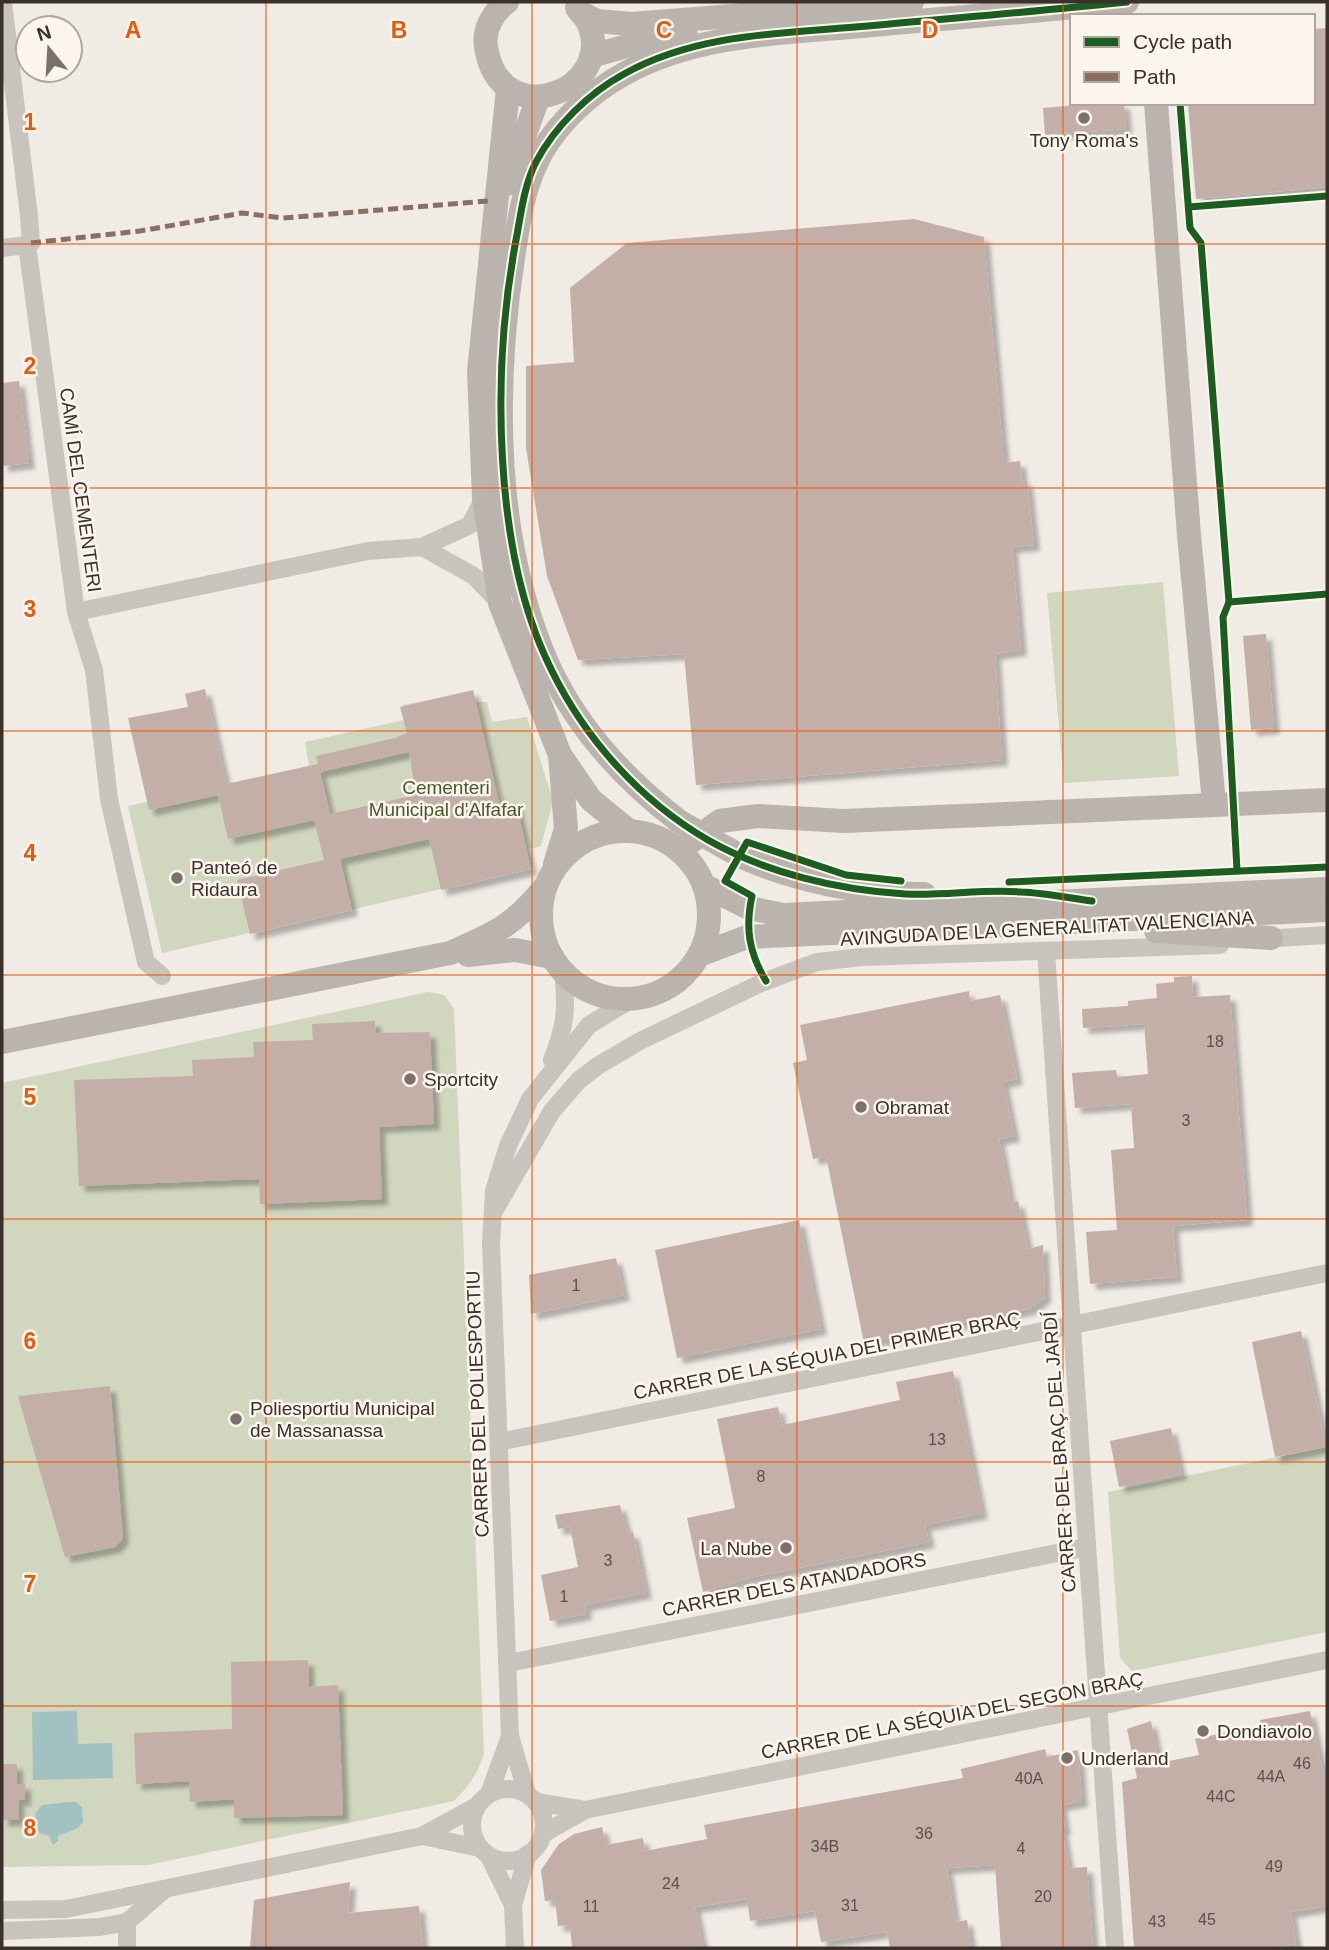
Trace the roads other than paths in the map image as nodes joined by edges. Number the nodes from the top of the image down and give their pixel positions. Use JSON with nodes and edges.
{"nodes":[{"id":1,"x":3,"y":2,"type":"edge"},
{"id":2,"x":507,"y":2,"type":"edge"},
{"id":3,"x":912,"y":2,"type":"edge"},
{"id":4,"x":1120,"y":2,"type":"edge"},
{"id":5,"x":575,"y":5,"type":"edge"},
{"id":6,"x":1136,"y":14,"type":"edge"},
{"id":7,"x":765,"y":35,"type":"junction"},
{"id":8,"x":591,"y":55,"type":"junction"},
{"id":9,"x":508,"y":89,"type":"junction"},
{"id":10,"x":538,"y":97,"type":"junction"},
{"id":11,"x":1156,"y":105,"type":"edge"},
{"id":12,"x":496,"y":215,"type":"junction"},
{"id":13,"x":27,"y":245,"type":"junction"},
{"id":14,"x":2,"y":248,"type":"edge"},
{"id":15,"x":484,"y":498,"type":"junction"},
{"id":16,"x":422,"y":547,"type":"junction"},
{"id":17,"x":500,"y":603,"type":"junction"},
{"id":18,"x":76,"y":612,"type":"junction"},
{"id":19,"x":559,"y":755,"type":"junction"},
{"id":20,"x":1327,"y":800,"type":"edge"},
{"id":21,"x":1214,"y":803,"type":"junction"},
{"id":22,"x":628,"y":830,"type":"junction"},
{"id":23,"x":679,"y":849,"type":"junction"},
{"id":24,"x":548,"y":880,"type":"junction"},
{"id":25,"x":705,"y":886,"type":"junction"},
{"id":26,"x":1327,"y":889,"type":"edge"},
{"id":27,"x":1094,"y":911,"type":"junction"},
{"id":28,"x":1327,"y":911,"type":"edge"},
{"id":29,"x":1327,"y":935,"type":"edge"},
{"id":30,"x":1271,"y":938,"type":"junction"},
{"id":31,"x":450,"y":953,"type":"junction"},
{"id":32,"x":1046,"y":953,"type":"junction"},
{"id":33,"x":699,"y":955,"type":"junction"},
{"id":34,"x":557,"y":964,"type":"junction"},
{"id":35,"x":162,"y":976,"type":"dead end"},
{"id":36,"x":632,"y":999,"type":"junction"},
{"id":37,"x":2,"y":1042,"type":"edge"},
{"id":38,"x":542,"y":1082,"type":"junction"},
{"id":39,"x":493,"y":1213,"type":"junction"},
{"id":40,"x":1327,"y":1273,"type":"edge"},
{"id":41,"x":1070,"y":1327,"type":"junction"},
{"id":42,"x":499,"y":1442,"type":"junction"},
{"id":43,"x":1087,"y":1547,"type":"junction"},
{"id":44,"x":1327,"y":1660,"type":"edge"},
{"id":45,"x":509,"y":1663,"type":"junction"},
{"id":46,"x":1099,"y":1707,"type":"junction"},
{"id":47,"x":510,"y":1736,"type":"junction"},
{"id":48,"x":531,"y":1798,"type":"junction"},
{"id":49,"x":483,"y":1800,"type":"junction"},
{"id":50,"x":585,"y":1810,"type":"junction"},
{"id":51,"x":543,"y":1834,"type":"junction"},
{"id":52,"x":422,"y":1836,"type":"junction"},
{"id":53,"x":484,"y":1852,"type":"junction"},
{"id":54,"x":528,"y":1854,"type":"junction"},
{"id":55,"x":166,"y":1888,"type":"junction"},
{"id":56,"x":513,"y":1905,"type":"junction"},
{"id":57,"x":2,"y":1910,"type":"edge"},
{"id":58,"x":127,"y":1922,"type":"junction"},
{"id":59,"x":2,"y":1931,"type":"edge"},
{"id":60,"x":127,"y":1948,"type":"edge"},
{"id":61,"x":515,"y":1948,"type":"edge"},
{"id":62,"x":1115,"y":1948,"type":"edge"}],
"edges":[{"from":1,"to":13,"type":"street","name":"CAMÍ DEL CEMENTERI"},
{"from":2,"to":9,"type":"street"},
{"from":3,"to":5,"type":"street"},
{"from":4,"to":6,"type":"street"},
{"from":4,"to":7,"type":"street"},
{"from":5,"to":8,"type":"street"},
{"from":7,"to":8,"type":"street"},
{"from":7,"to":27,"type":"street","bridge":true},
{"from":8,"to":10,"type":"street"},
{"from":9,"to":10,"type":"street"},
{"from":9,"to":12,"type":"street"},
{"from":10,"to":12,"type":"street"},
{"from":11,"to":21,"type":"street"},
{"from":12,"to":15,"type":"street"},
{"from":13,"to":14,"type":"street"},
{"from":13,"to":18,"type":"street","name":"CAMÍ DEL CEMENTERI"},
{"from":15,"to":16,"type":"street"},
{"from":15,"to":17,"type":"street"},
{"from":16,"to":17,"type":"street"},
{"from":16,"to":18,"type":"street"},
{"from":17,"to":19,"type":"street"},
{"from":18,"to":35,"type":"street","name":"CAMÍ DEL CEMENTERI"},
{"from":19,"to":22,"type":"street"},
{"from":19,"to":24,"type":"street"},
{"from":20,"to":21,"type":"street"},
{"from":21,"to":23,"type":"street"},
{"from":22,"to":23,"type":"street"},
{"from":22,"to":24,"type":"street"},
{"from":23,"to":25,"type":"street"},
{"from":24,"to":31,"type":"street"},
{"from":24,"to":34,"type":"street"},
{"from":25,"to":27,"type":"street"},
{"from":25,"to":33,"type":"street"},
{"from":26,"to":27,"type":"street"},
{"from":27,"to":28,"type":"street"},
{"from":27,"to":30,"type":"street"},
{"from":27,"to":33,"type":"street"},
{"from":29,"to":30,"type":"street","name":"AVINGUDA DE LA GENERALITAT VALENCIANA"},
{"from":30,"to":32,"type":"street","name":"AVINGUDA DE LA GENERALITAT VALENCIANA"},
{"from":31,"to":34,"type":"street"},
{"from":31,"to":37,"type":"street"},
{"from":32,"to":39,"type":"street","name":"AVINGUDA DE LA GENERALITAT VALENCIANA"},
{"from":32,"to":41,"type":"street","name":"CARRER DEL BRAÇ DEL JARDÍ"},
{"from":33,"to":36,"type":"street"},
{"from":34,"to":36,"type":"street"},
{"from":34,"to":38,"type":"street","name":"CARRER DEL POLIESPORTIU"},
{"from":36,"to":38,"type":"street","name":"CARRER DEL POLIESPORTIU"},
{"from":38,"to":39,"type":"street","name":"CARRER DEL POLIESPORTIU"},
{"from":39,"to":42,"type":"street","name":"CARRER DEL POLIESPORTIU"},
{"from":40,"to":41,"type":"street","name":"CARRER DE LA SÉQUIA DEL PRIMER BRAÇ"},
{"from":41,"to":42,"type":"street","name":"CARRER DE LA SÉQUIA DEL PRIMER BRAÇ"},
{"from":41,"to":43,"type":"street","name":"CARRER DEL BRAÇ DEL JARDÍ"},
{"from":42,"to":45,"type":"street","name":"CARRER DEL POLIESPORTIU"},
{"from":43,"to":45,"type":"street","name":"CARRER DELS ATANDADORS"},
{"from":43,"to":46,"type":"street","name":"CARRER DEL BRAÇ DEL JARDÍ"},
{"from":44,"to":46,"type":"street","name":"CARRER DE LA SÉQUIA DEL SEGON BRAÇ"},
{"from":45,"to":47,"type":"street","name":"CARRER DEL POLIESPORTIU"},
{"from":46,"to":50,"type":"street","name":"CARRER DE LA SÉQUIA DEL SEGON BRAÇ"},
{"from":46,"to":62,"type":"street","name":"CARRER DEL BRAÇ DEL JARDÍ"},
{"from":47,"to":48,"type":"street","name":"CARRER DEL POLIESPORTIU"},
{"from":47,"to":49,"type":"street","name":"CARRER DEL POLIESPORTIU"},
{"from":48,"to":49,"type":"street"},
{"from":48,"to":50,"type":"street","name":"CARRER DE LA SÉQUIA DEL SEGON BRAÇ"},
{"from":48,"to":51,"type":"street"},
{"from":49,"to":52,"type":"street"},
{"from":49,"to":53,"type":"street"},
{"from":50,"to":51,"type":"street","name":"CARRER DE LA SÉQUIA DEL SEGON BRAÇ"},
{"from":51,"to":54,"type":"street"},
{"from":52,"to":53,"type":"street"},
{"from":52,"to":55,"type":"street"},
{"from":53,"to":54,"type":"street"},
{"from":53,"to":56,"type":"street"},
{"from":54,"to":56,"type":"street"},
{"from":55,"to":57,"type":"street"},
{"from":55,"to":58,"type":"street"},
{"from":56,"to":61,"type":"street"},
{"from":58,"to":59,"type":"street"},
{"from":58,"to":60,"type":"street"}]}
